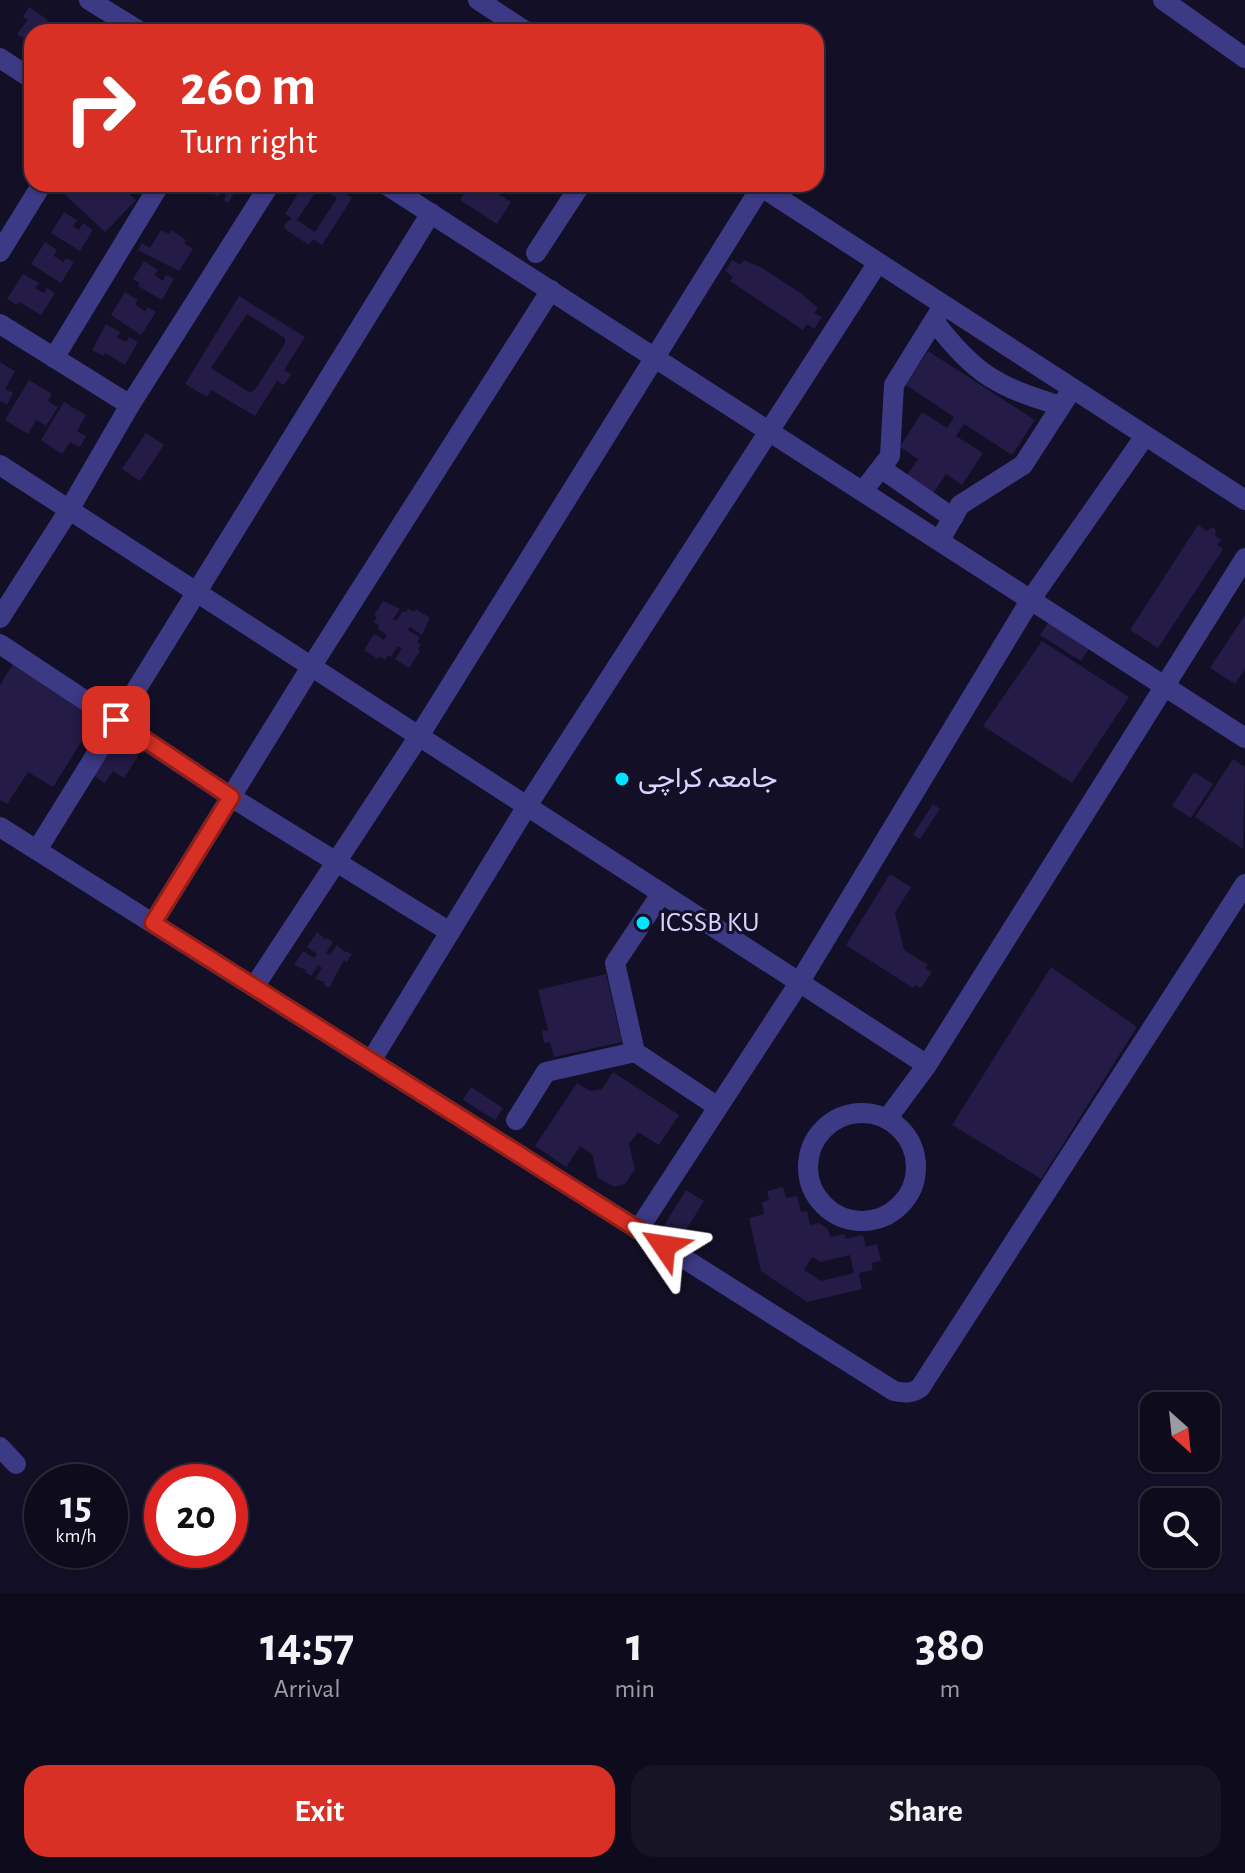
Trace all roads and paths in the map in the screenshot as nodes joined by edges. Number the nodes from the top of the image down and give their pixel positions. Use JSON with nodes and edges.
{"nodes":[{"id":1,"x":89,"y":0,"type":"edge"},
{"id":2,"x":478,"y":0,"type":"edge"},
{"id":3,"x":1163,"y":0,"type":"edge"},
{"id":4,"x":128,"y":24,"type":"edge"},
{"id":5,"x":499,"y":24,"type":"edge"},
{"id":6,"x":0,"y":58,"type":"edge"},
{"id":7,"x":1245,"y":58,"type":"edge"},
{"id":8,"x":24,"y":74,"type":"edge"},
{"id":9,"x":37,"y":192,"type":"edge"},
{"id":10,"x":155,"y":192,"type":"edge"},
{"id":11,"x":261,"y":192,"type":"edge"},
{"id":12,"x":401,"y":192,"type":"edge"},
{"id":13,"x":576,"y":192,"type":"edge"},
{"id":14,"x":755,"y":192,"type":"edge"},
{"id":15,"x":769,"y":192,"type":"edge"},
{"id":16,"x":431,"y":213,"type":"junction"},
{"id":17,"x":0,"y":252,"type":"edge"},
{"id":18,"x":536,"y":253,"type":"dead end"},
{"id":19,"x":877,"y":264,"type":"junction"},
{"id":20,"x":551,"y":290,"type":"junction"},
{"id":21,"x":938,"y":313,"type":"junction"},
{"id":22,"x":0,"y":324,"type":"edge"},
{"id":23,"x":654,"y":356,"type":"junction"},
{"id":24,"x":54,"y":358,"type":"junction"},
{"id":25,"x":1067,"y":398,"type":"junction"},
{"id":26,"x":130,"y":405,"type":"junction"},
{"id":27,"x":769,"y":430,"type":"junction"},
{"id":28,"x":1145,"y":436,"type":"junction"},
{"id":29,"x":0,"y":465,"type":"edge"},
{"id":30,"x":882,"y":469,"type":"junction"},
{"id":31,"x":863,"y":491,"type":"junction"},
{"id":32,"x":1245,"y":500,"type":"edge"},
{"id":33,"x":69,"y":510,"type":"junction"},
{"id":34,"x":953,"y":518,"type":"junction"},
{"id":35,"x":940,"y":540,"type":"junction"},
{"id":36,"x":1245,"y":558,"type":"edge"},
{"id":37,"x":195,"y":591,"type":"junction"},
{"id":38,"x":1031,"y":599,"type":"junction"},
{"id":39,"x":0,"y":618,"type":"edge"},
{"id":40,"x":0,"y":644,"type":"edge"},
{"id":41,"x":311,"y":667,"type":"junction"},
{"id":42,"x":1165,"y":685,"type":"junction"},
{"id":43,"x":116,"y":720,"type":"junction"},
{"id":44,"x":419,"y":736,"type":"junction"},
{"id":45,"x":1245,"y":738,"type":"edge"},
{"id":46,"x":231,"y":797,"type":"junction"},
{"id":47,"x":527,"y":806,"type":"junction"},
{"id":48,"x":0,"y":827,"type":"edge"},
{"id":49,"x":37,"y":850,"type":"junction"},
{"id":50,"x":337,"y":861,"type":"junction"},
{"id":51,"x":1245,"y":884,"type":"edge"},
{"id":52,"x":661,"y":894,"type":"junction"},
{"id":53,"x":153,"y":923,"type":"junction"},
{"id":54,"x":450,"y":932,"type":"junction"},
{"id":55,"x":799,"y":983,"type":"junction"},
{"id":56,"x":254,"y":987,"type":"junction"},
{"id":57,"x":635,"y":1052,"type":"junction"},
{"id":58,"x":371,"y":1061,"type":"junction"},
{"id":59,"x":927,"y":1065,"type":"junction"},
{"id":60,"x":718,"y":1107,"type":"junction"},
{"id":61,"x":887,"y":1119,"type":"junction"},
{"id":62,"x":516,"y":1120,"type":"dead end"},
{"id":63,"x":638,"y":1230,"type":"junction"},
{"id":64,"x":0,"y":1447,"type":"edge"},
{"id":65,"x":16,"y":1464,"type":"dead end"}],
"edges":[{"from":1,"to":4,"type":"street"},
{"from":2,"to":5,"type":"street"},
{"from":3,"to":7,"type":"street"},
{"from":6,"to":8,"type":"street"},
{"from":9,"to":17,"type":"street"},
{"from":10,"to":24,"type":"street"},
{"from":11,"to":26,"type":"street"},
{"from":12,"to":16,"type":"street"},
{"from":13,"to":18,"type":"street"},
{"from":14,"to":23,"type":"street"},
{"from":15,"to":19,"type":"street"},
{"from":16,"to":20,"type":"street"},
{"from":16,"to":37,"type":"street"},
{"from":19,"to":21,"type":"street"},
{"from":19,"to":27,"type":"street"},
{"from":20,"to":23,"type":"street"},
{"from":20,"to":41,"type":"street"},
{"from":21,"to":25,"type":"street"},
{"from":21,"to":25,"type":"street"},
{"from":21,"to":30,"type":"street"},
{"from":22,"to":24,"type":"street"},
{"from":23,"to":27,"type":"street"},
{"from":23,"to":44,"type":"street"},
{"from":24,"to":26,"type":"street"},
{"from":25,"to":28,"type":"street"},
{"from":25,"to":34,"type":"street"},
{"from":26,"to":33,"type":"street"},
{"from":27,"to":31,"type":"street"},
{"from":27,"to":47,"type":"street"},
{"from":28,"to":32,"type":"street"},
{"from":28,"to":38,"type":"street"},
{"from":29,"to":33,"type":"street"},
{"from":30,"to":31,"type":"street"},
{"from":30,"to":34,"type":"street"},
{"from":31,"to":35,"type":"street"},
{"from":33,"to":37,"type":"street"},
{"from":33,"to":39,"type":"street"},
{"from":34,"to":35,"type":"street"},
{"from":35,"to":38,"type":"street"},
{"from":36,"to":42,"type":"street"},
{"from":37,"to":41,"type":"street"},
{"from":37,"to":43,"type":"street"},
{"from":38,"to":42,"type":"street"},
{"from":38,"to":55,"type":"street"},
{"from":40,"to":43,"type":"street"},
{"from":41,"to":44,"type":"street"},
{"from":41,"to":46,"type":"street"},
{"from":42,"to":45,"type":"street"},
{"from":42,"to":59,"type":"street"},
{"from":43,"to":46,"type":"street"},
{"from":43,"to":49,"type":"street"},
{"from":44,"to":47,"type":"street"},
{"from":44,"to":50,"type":"street"},
{"from":46,"to":50,"type":"street"},
{"from":46,"to":53,"type":"street"},
{"from":47,"to":52,"type":"street"},
{"from":47,"to":54,"type":"street"},
{"from":48,"to":49,"type":"street"},
{"from":49,"to":53,"type":"street"},
{"from":50,"to":54,"type":"street"},
{"from":50,"to":56,"type":"street"},
{"from":51,"to":63,"type":"street"},
{"from":52,"to":55,"type":"street"},
{"from":52,"to":57,"type":"street"},
{"from":53,"to":56,"type":"street"},
{"from":54,"to":58,"type":"street"},
{"from":55,"to":59,"type":"street"},
{"from":55,"to":60,"type":"street"},
{"from":56,"to":58,"type":"street"},
{"from":57,"to":60,"type":"street"},
{"from":57,"to":62,"type":"street"},
{"from":58,"to":63,"type":"street"},
{"from":59,"to":61,"type":"street"},
{"from":60,"to":63,"type":"street"},
{"from":61,"to":61,"type":"street"},
{"from":64,"to":65,"type":"street"}]}
